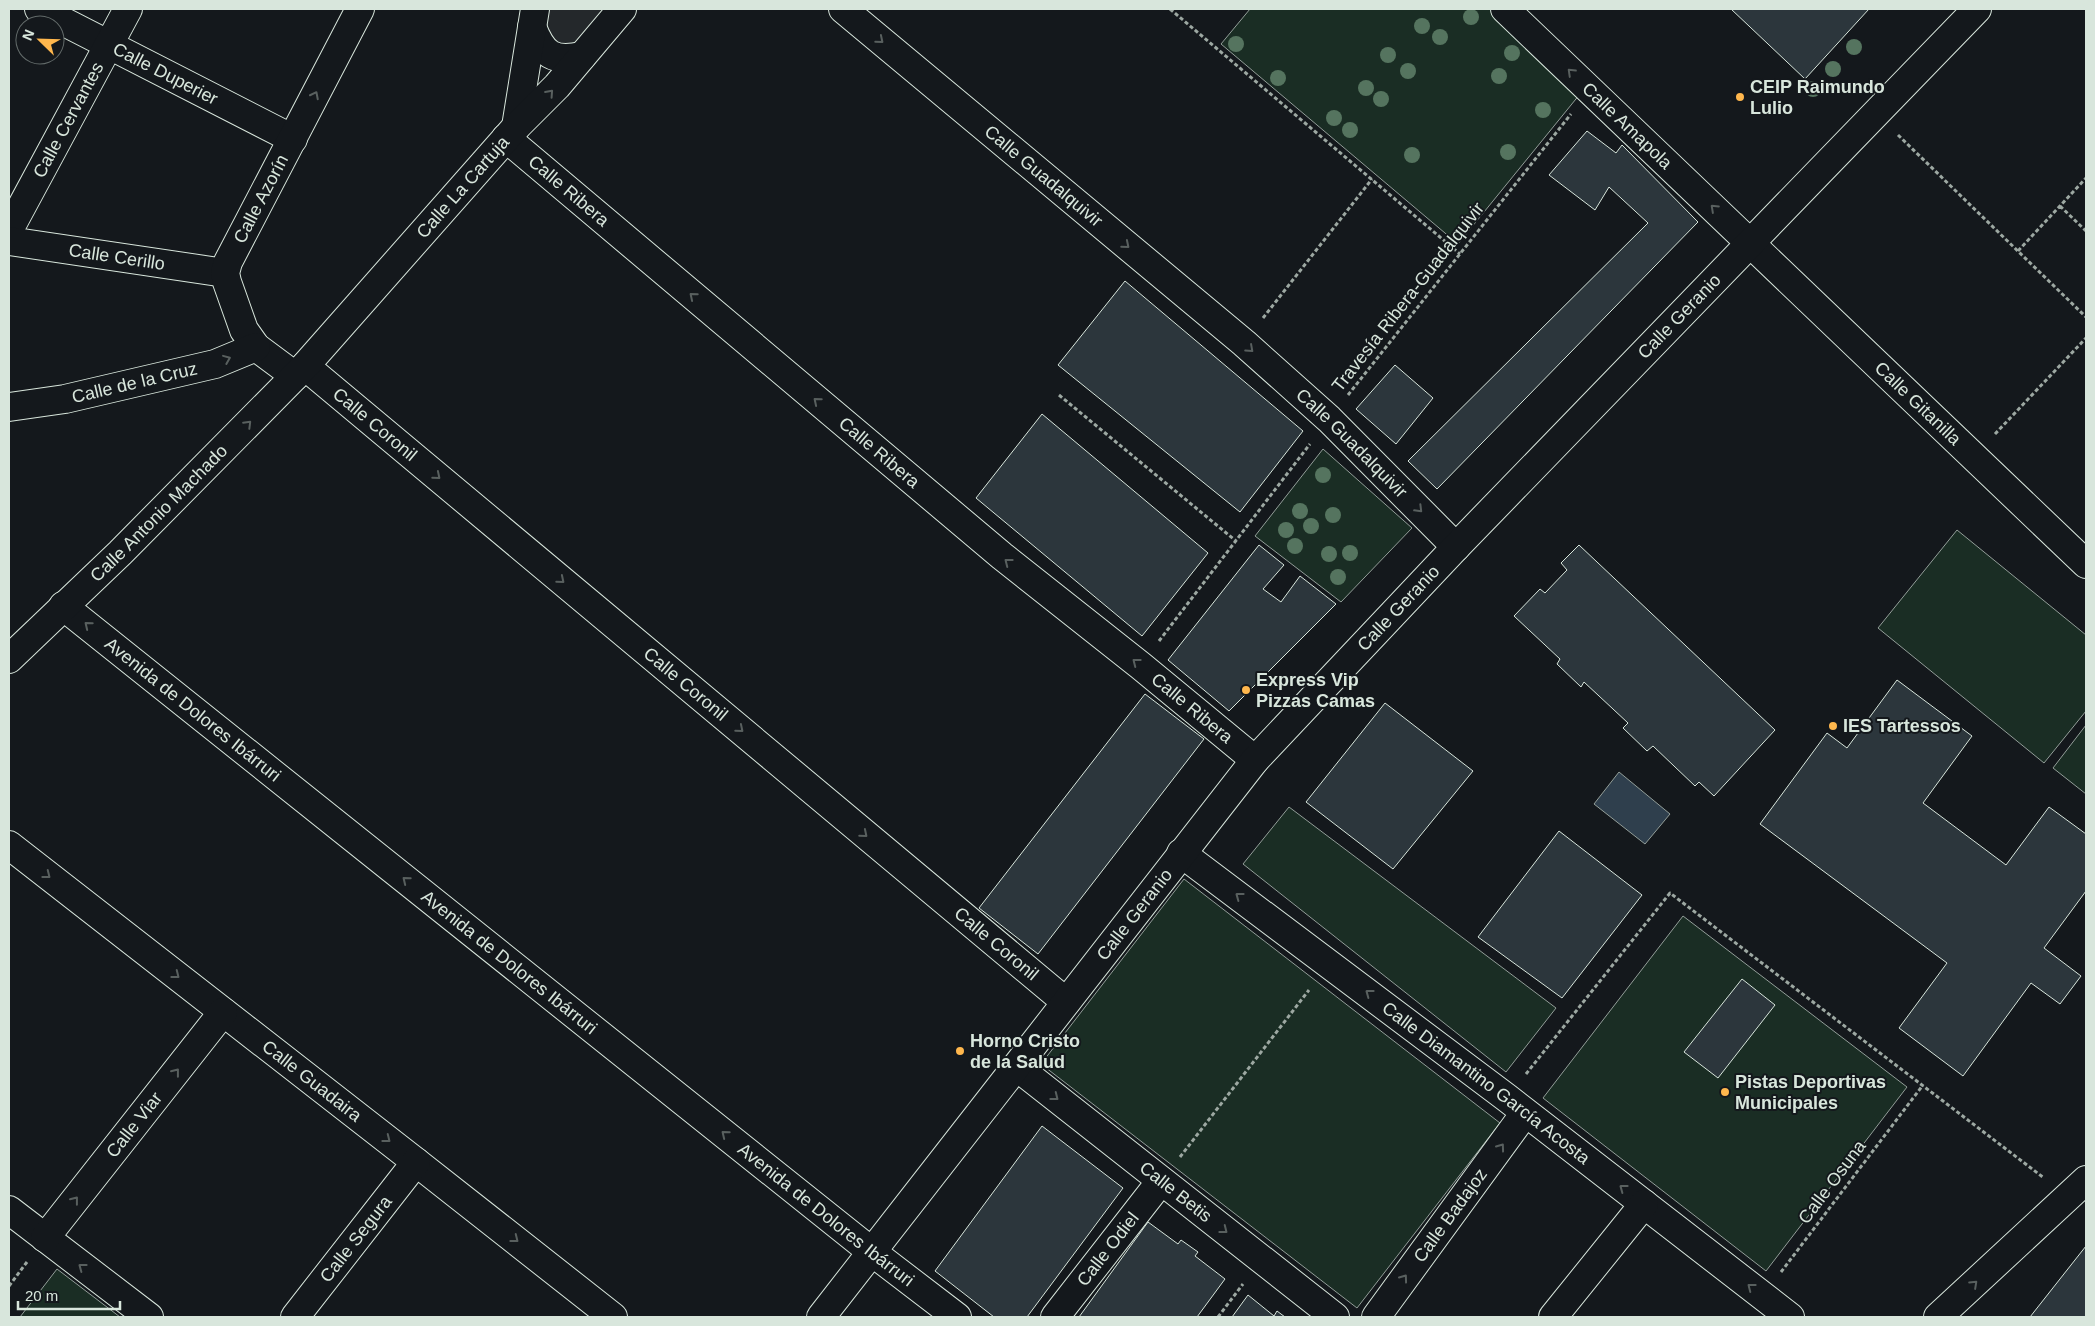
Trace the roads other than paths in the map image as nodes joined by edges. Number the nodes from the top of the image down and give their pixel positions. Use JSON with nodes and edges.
{"nodes":[{"id":1,"x":38,"y":9,"type":"edge"},
{"id":2,"x":128,"y":9,"type":"edge"},
{"id":3,"x":360,"y":9,"type":"edge"},
{"id":4,"x":622,"y":9,"type":"edge"},
{"id":5,"x":842,"y":9,"type":"edge"},
{"id":6,"x":1505,"y":9,"type":"edge"},
{"id":7,"x":1977,"y":9,"type":"edge"},
{"id":8,"x":534,"y":18,"type":"edge"},
{"id":9,"x":109,"y":44,"type":"junction"},
{"id":10,"x":582,"y":56,"type":"junction"},
{"id":11,"x":511,"y":133,"type":"junction"},
{"id":12,"x":293,"y":139,"type":"junction"},
{"id":13,"x":9,"y":230,"type":"edge"},
{"id":14,"x":9,"y":241,"type":"edge"},
{"id":15,"x":1750,"y":242,"type":"junction"},
{"id":16,"x":225,"y":272,"type":"junction"},
{"id":17,"x":256,"y":347,"type":"junction"},
{"id":18,"x":300,"y":371,"type":"junction"},
{"id":19,"x":9,"y":407,"type":"edge"},
{"id":20,"x":1456,"y":547,"type":"junction"},
{"id":21,"x":2086,"y":564,"type":"edge"},
{"id":22,"x":63,"y":606,"type":"junction"},
{"id":23,"x":9,"y":659,"type":"edge"},
{"id":24,"x":1255,"y":760,"type":"junction"},
{"id":25,"x":9,"y":845,"type":"edge"},
{"id":26,"x":1181,"y":852,"type":"junction"},
{"id":27,"x":1066,"y":1002,"type":"junction"},
{"id":28,"x":223,"y":1012,"type":"junction"},
{"id":29,"x":1017,"y":1067,"type":"junction"},
{"id":30,"x":1516,"y":1106,"type":"junction"},
{"id":31,"x":416,"y":1162,"type":"junction"},
{"id":32,"x":1161,"y":1181,"type":"junction"},
{"id":33,"x":2077,"y":1188,"type":"edge"},
{"id":34,"x":1644,"y":1204,"type":"junction"},
{"id":35,"x":9,"y":1210,"type":"edge"},
{"id":36,"x":45,"y":1238,"type":"junction"},
{"id":37,"x":872,"y":1252,"type":"junction"},
{"id":38,"x":609,"y":1316,"type":"edge"},
{"id":39,"x":149,"y":1317,"type":"edge"},
{"id":40,"x":295,"y":1317,"type":"edge"},
{"id":41,"x":822,"y":1317,"type":"edge"},
{"id":42,"x":957,"y":1317,"type":"edge"},
{"id":43,"x":1055,"y":1317,"type":"edge"},
{"id":44,"x":1335,"y":1317,"type":"edge"},
{"id":45,"x":1376,"y":1317,"type":"edge"},
{"id":46,"x":1552,"y":1317,"type":"edge"},
{"id":47,"x":1790,"y":1317,"type":"edge"},
{"id":48,"x":1938,"y":1317,"type":"edge"}],
"edges":[{"from":1,"to":9,"type":"street","name":"Calle Duperier"},
{"from":2,"to":9,"type":"street","name":"Calle Cervantes"},
{"from":12,"to":3,"type":"street","name":"Calle Azorín","one_way":true},
{"from":4,"to":10,"type":"street","name":"Calle La Cartuja"},
{"from":5,"to":20,"type":"street","name":"Calle Guadalquivir","one_way":true},
{"from":15,"to":6,"type":"street","name":"Calle Amapola","one_way":true},
{"from":7,"to":15,"type":"street","name":"Calle Geranio"},
{"from":8,"to":10,"type":"street"},
{"from":8,"to":11,"type":"street"},
{"from":9,"to":12,"type":"street","name":"Calle Duperier"},
{"from":9,"to":13,"type":"street","name":"Calle Cervantes"},
{"from":11,"to":10,"type":"street","name":"Calle La Cartuja","one_way":true},
{"from":11,"to":18,"type":"street","name":"Calle La Cartuja"},
{"from":24,"to":11,"type":"street","name":"Calle Ribera","one_way":true},
{"from":12,"to":16,"type":"street","name":"Calle Azorín"},
{"from":14,"to":16,"type":"street","name":"Calle Cerillo"},
{"from":15,"to":20,"type":"street","name":"Calle Geranio"},
{"from":15,"to":21,"type":"street","name":"Calle Gitanilla"},
{"from":16,"to":17,"type":"street"},
{"from":17,"to":18,"type":"street"},
{"from":19,"to":17,"type":"street","name":"Calle de la Cruz","one_way":true},
{"from":22,"to":18,"type":"street","name":"Calle Antonio Machado","one_way":true},
{"from":18,"to":27,"type":"street","name":"Calle Coronil","one_way":true},
{"from":20,"to":24,"type":"street","name":"Calle Geranio"},
{"from":22,"to":23,"type":"street","name":"Calle Antonio Machado"},
{"from":37,"to":22,"type":"street","name":"Avenida de Dolores Ibárruri","one_way":true},
{"from":24,"to":26,"type":"street","name":"Calle Geranio"},
{"from":25,"to":28,"type":"street","name":"Calle Guadaira","one_way":true},
{"from":26,"to":27,"type":"street","name":"Calle Geranio"},
{"from":30,"to":26,"type":"street","name":"Calle Diamantino García Acosta","one_way":true},
{"from":27,"to":29,"type":"street","name":"Calle Geranio"},
{"from":28,"to":31,"type":"street","name":"Calle Guadaira","one_way":true},
{"from":36,"to":28,"type":"street","name":"Calle Viar","one_way":true},
{"from":29,"to":32,"type":"street","name":"Calle Betis","one_way":true},
{"from":29,"to":37,"type":"street","name":"Calle Geranio"},
{"from":34,"to":30,"type":"street","name":"Calle Diamantino García Acosta","one_way":true},
{"from":45,"to":30,"type":"street","name":"Calle Badajoz","one_way":true},
{"from":31,"to":38,"type":"street","name":"Calle Guadaira","one_way":true},
{"from":31,"to":40,"type":"street","name":"Calle Segura"},
{"from":32,"to":43,"type":"street","name":"Calle Odiel"},
{"from":32,"to":44,"type":"street","name":"Calle Betis","one_way":true},
{"from":48,"to":33,"type":"street","one_way":true},
{"from":34,"to":46,"type":"street"},
{"from":47,"to":34,"type":"street","name":"Calle Diamantino García Acosta","one_way":true},
{"from":35,"to":36,"type":"street"},
{"from":39,"to":36,"type":"street","one_way":true},
{"from":37,"to":41,"type":"street","name":"Calle Geranio"},
{"from":37,"to":42,"type":"street","name":"Avenida de Dolores Ibárruri"}]}
